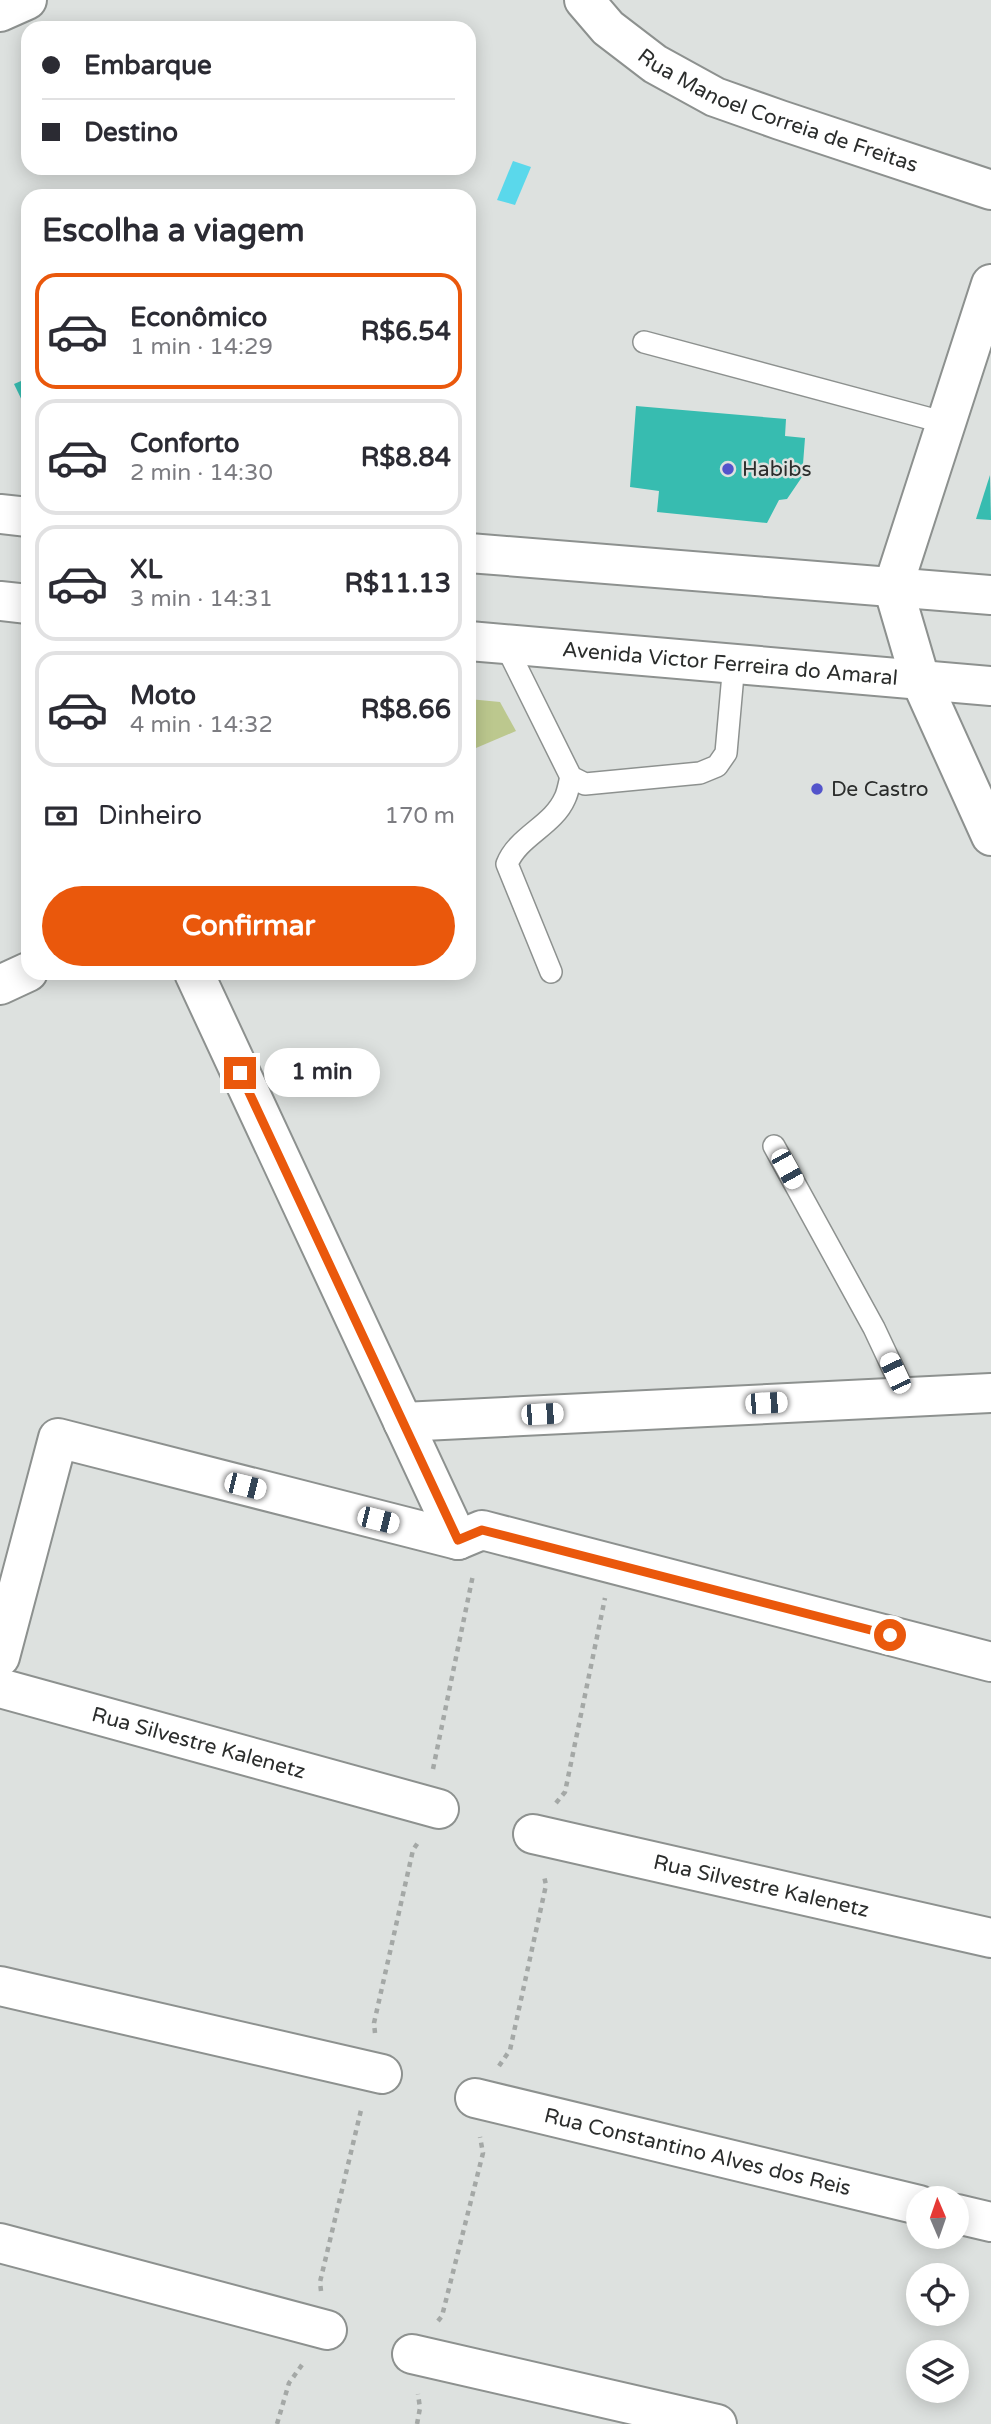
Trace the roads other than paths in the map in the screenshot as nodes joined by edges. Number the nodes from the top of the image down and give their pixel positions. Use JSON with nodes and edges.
{"nodes":[{"id":1,"x":26,"y":0,"type":"edge"},
{"id":2,"x":584,"y":0,"type":"edge"},
{"id":3,"x":0,"y":12,"type":"edge"},
{"id":4,"x":991,"y":190,"type":"edge"},
{"id":5,"x":991,"y":284,"type":"edge"},
{"id":6,"x":644,"y":342,"type":"dead end"},
{"id":7,"x":946,"y":423,"type":"junction"},
{"id":8,"x":0,"y":514,"type":"edge"},
{"id":9,"x":21,"y":516,"type":"edge"},
{"id":10,"x":476,"y":554,"type":"edge"},
{"id":11,"x":893,"y":587,"type":"junction"},
{"id":12,"x":991,"y":596,"type":"edge"},
{"id":13,"x":487,"y":643,"type":"edge"},
{"id":14,"x":734,"y":663,"type":"junction"},
{"id":15,"x":920,"y":679,"type":"junction"},
{"id":16,"x":991,"y":686,"type":"edge"},
{"id":17,"x":571,"y":777,"type":"junction"},
{"id":18,"x":991,"y":836,"type":"edge"},
{"id":19,"x":551,"y":972,"type":"dead end"},
{"id":20,"x":21,"y":975,"type":"edge"},
{"id":21,"x":197,"y":980,"type":"edge"},
{"id":22,"x":0,"y":985,"type":"edge"},
{"id":23,"x":774,"y":1146,"type":"dead end"},
{"id":24,"x":991,"y":1393,"type":"edge"},
{"id":25,"x":906,"y":1395,"type":"junction"},
{"id":26,"x":403,"y":1422,"type":"junction"},
{"id":27,"x":470,"y":1535,"type":"junction"},
{"id":28,"x":0,"y":1657,"type":"edge"},
{"id":29,"x":991,"y":1662,"type":"edge"},
{"id":30,"x":0,"y":1688,"type":"edge"},
{"id":31,"x":439,"y":1809,"type":"road end"},
{"id":32,"x":533,"y":1834,"type":"road end"},
{"id":33,"x":991,"y":1938,"type":"edge"},
{"id":34,"x":0,"y":1986,"type":"edge"},
{"id":35,"x":382,"y":2074,"type":"road end"},
{"id":36,"x":475,"y":2098,"type":"road end"},
{"id":37,"x":906,"y":2202,"type":"edge"},
{"id":38,"x":970,"y":2217,"type":"edge"},
{"id":39,"x":991,"y":2222,"type":"edge"},
{"id":40,"x":0,"y":2243,"type":"edge"},
{"id":41,"x":327,"y":2330,"type":"road end"},
{"id":42,"x":412,"y":2354,"type":"road end"},
{"id":43,"x":717,"y":2424,"type":"edge"}],
"edges":[{"from":1,"to":3,"type":"main road"},
{"from":2,"to":4,"type":"main road","name":"Rua Manoel Correia de Freitas"},
{"from":5,"to":7,"type":"main road"},
{"from":6,"to":7,"type":"lane"},
{"from":7,"to":11,"type":"main road"},
{"from":8,"to":9,"type":"main road"},
{"from":10,"to":11,"type":"main road"},
{"from":11,"to":12,"type":"main road"},
{"from":11,"to":15,"type":"main road"},
{"from":13,"to":14,"type":"main road","name":"Avenida Victor Ferreira do Amaral"},
{"from":13,"to":17,"type":"lane"},
{"from":14,"to":15,"type":"main road","name":"Avenida Victor Ferreira do Amaral"},
{"from":14,"to":17,"type":"lane"},
{"from":15,"to":16,"type":"main road","name":"Avenida Victor Ferreira do Amaral"},
{"from":15,"to":18,"type":"main road"},
{"from":17,"to":19,"type":"lane"},
{"from":20,"to":22,"type":"main road"},
{"from":21,"to":26,"type":"main road"},
{"from":23,"to":25,"type":"lane"},
{"from":24,"to":25,"type":"main road"},
{"from":25,"to":26,"type":"main road"},
{"from":26,"to":27,"type":"main road"},
{"from":27,"to":28,"type":"main road"},
{"from":27,"to":29,"type":"main road"},
{"from":30,"to":31,"type":"main road","name":"Rua Silvestre Kalenetz"},
{"from":32,"to":33,"type":"main road","name":"Rua Silvestre Kalenetz"},
{"from":34,"to":35,"type":"main road"},
{"from":36,"to":37,"type":"main road","name":"Rua Constantino Alves dos Reis"},
{"from":38,"to":39,"type":"main road"},
{"from":40,"to":41,"type":"main road"},
{"from":42,"to":43,"type":"main road"}]}
